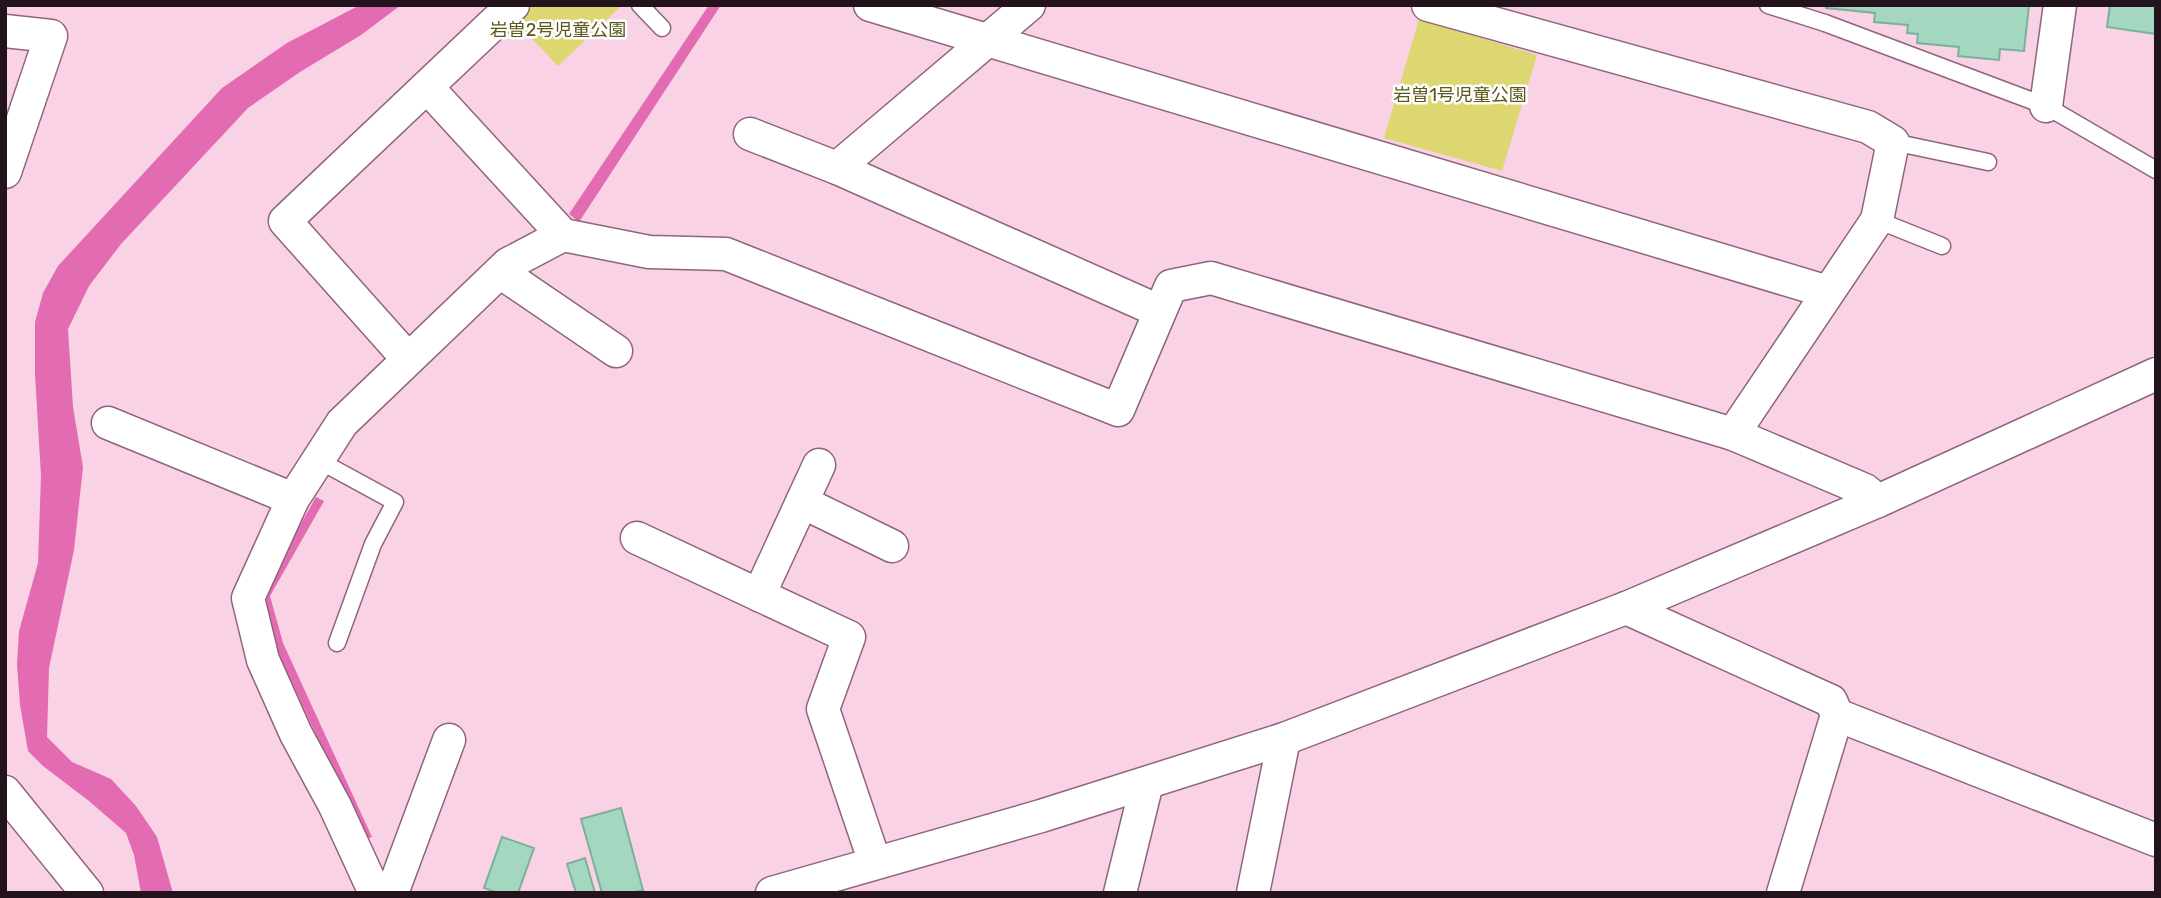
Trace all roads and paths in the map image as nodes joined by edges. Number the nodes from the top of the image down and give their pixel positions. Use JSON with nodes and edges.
{"nodes":[{"id":1,"x":513,"y":5,"type":"edge"},
{"id":2,"x":640,"y":5,"type":"edge"},
{"id":3,"x":870,"y":5,"type":"edge"},
{"id":4,"x":1029,"y":5,"type":"edge"},
{"id":5,"x":1427,"y":5,"type":"edge"},
{"id":6,"x":1768,"y":5,"type":"edge"},
{"id":7,"x":2060,"y":5,"type":"edge"},
{"id":8,"x":662,"y":28,"type":"dead end"},
{"id":9,"x":5,"y":31,"type":"edge"},
{"id":10,"x":987,"y":40,"type":"junction"},
{"id":11,"x":427,"y":87,"type":"junction"},
{"id":12,"x":2046,"y":106,"type":"junction"},
{"id":13,"x":750,"y":134,"type":"dead end"},
{"id":14,"x":1893,"y":142,"type":"junction"},
{"id":15,"x":1989,"y":162,"type":"dead end"},
{"id":16,"x":837,"y":168,"type":"junction"},
{"id":17,"x":2156,"y":170,"type":"edge"},
{"id":18,"x":5,"y":172,"type":"edge"},
{"id":19,"x":1877,"y":220,"type":"junction"},
{"id":20,"x":563,"y":235,"type":"junction"},
{"id":21,"x":1942,"y":246,"type":"dead end"},
{"id":22,"x":500,"y":272,"type":"junction"},
{"id":23,"x":1828,"y":292,"type":"junction"},
{"id":24,"x":1159,"y":311,"type":"junction"},
{"id":25,"x":616,"y":351,"type":"dead end"},
{"id":26,"x":408,"y":359,"type":"junction"},
{"id":27,"x":2156,"y":374,"type":"edge"},
{"id":28,"x":108,"y":423,"type":"dead end"},
{"id":29,"x":1733,"y":434,"type":"junction"},
{"id":30,"x":318,"y":460,"type":"junction"},
{"id":31,"x":819,"y":465,"type":"dead end"},
{"id":32,"x":293,"y":499,"type":"junction"},
{"id":33,"x":1878,"y":501,"type":"junction"},
{"id":34,"x":802,"y":502,"type":"junction"},
{"id":35,"x":637,"y":538,"type":"dead end"},
{"id":36,"x":892,"y":546,"type":"dead end"},
{"id":37,"x":759,"y":595,"type":"junction"},
{"id":38,"x":1626,"y":608,"type":"junction"},
{"id":39,"x":337,"y":643,"type":"dead end"},
{"id":40,"x":1837,"y":715,"type":"junction"},
{"id":41,"x":1284,"y":739,"type":"junction"},
{"id":42,"x":449,"y":740,"type":"dead end"},
{"id":43,"x":1147,"y":783,"type":"junction"},
{"id":44,"x":5,"y":792,"type":"edge"},
{"id":45,"x":2156,"y":841,"type":"edge"},
{"id":46,"x":875,"y":863,"type":"junction"},
{"id":47,"x":87,"y":893,"type":"edge"},
{"id":48,"x":375,"y":893,"type":"edge"},
{"id":49,"x":392,"y":893,"type":"edge"},
{"id":50,"x":772,"y":893,"type":"edge"},
{"id":51,"x":1120,"y":893,"type":"edge"},
{"id":52,"x":1253,"y":893,"type":"edge"},
{"id":53,"x":1783,"y":893,"type":"edge"}],
"edges":[{"from":1,"to":11,"type":"street"},
{"from":2,"to":8,"type":"lane"},
{"from":3,"to":10,"type":"street"},
{"from":4,"to":10,"type":"street"},
{"from":5,"to":14,"type":"street"},
{"from":6,"to":12,"type":"lane"},
{"from":7,"to":12,"type":"street"},
{"from":9,"to":18,"type":"street"},
{"from":10,"to":16,"type":"street"},
{"from":10,"to":23,"type":"street"},
{"from":11,"to":20,"type":"street"},
{"from":11,"to":26,"type":"street"},
{"from":12,"to":17,"type":"lane"},
{"from":13,"to":16,"type":"street"},
{"from":14,"to":15,"type":"lane"},
{"from":14,"to":19,"type":"street"},
{"from":16,"to":24,"type":"street"},
{"from":19,"to":21,"type":"lane"},
{"from":19,"to":23,"type":"street"},
{"from":20,"to":22,"type":"street"},
{"from":20,"to":24,"type":"street"},
{"from":22,"to":25,"type":"street"},
{"from":22,"to":26,"type":"street"},
{"from":23,"to":29,"type":"street"},
{"from":24,"to":29,"type":"street"},
{"from":26,"to":30,"type":"street"},
{"from":27,"to":33,"type":"street"},
{"from":28,"to":32,"type":"street"},
{"from":29,"to":33,"type":"street"},
{"from":30,"to":32,"type":"street"},
{"from":30,"to":39,"type":"lane"},
{"from":31,"to":34,"type":"street"},
{"from":32,"to":48,"type":"street"},
{"from":33,"to":38,"type":"street"},
{"from":34,"to":36,"type":"street"},
{"from":34,"to":37,"type":"street"},
{"from":35,"to":37,"type":"street"},
{"from":37,"to":46,"type":"street"},
{"from":38,"to":40,"type":"street"},
{"from":38,"to":41,"type":"street"},
{"from":40,"to":45,"type":"street"},
{"from":40,"to":53,"type":"street"},
{"from":41,"to":43,"type":"street"},
{"from":41,"to":52,"type":"street"},
{"from":42,"to":49,"type":"street"},
{"from":43,"to":46,"type":"street"},
{"from":43,"to":51,"type":"street"},
{"from":44,"to":47,"type":"street"},
{"from":46,"to":50,"type":"street"}]}
